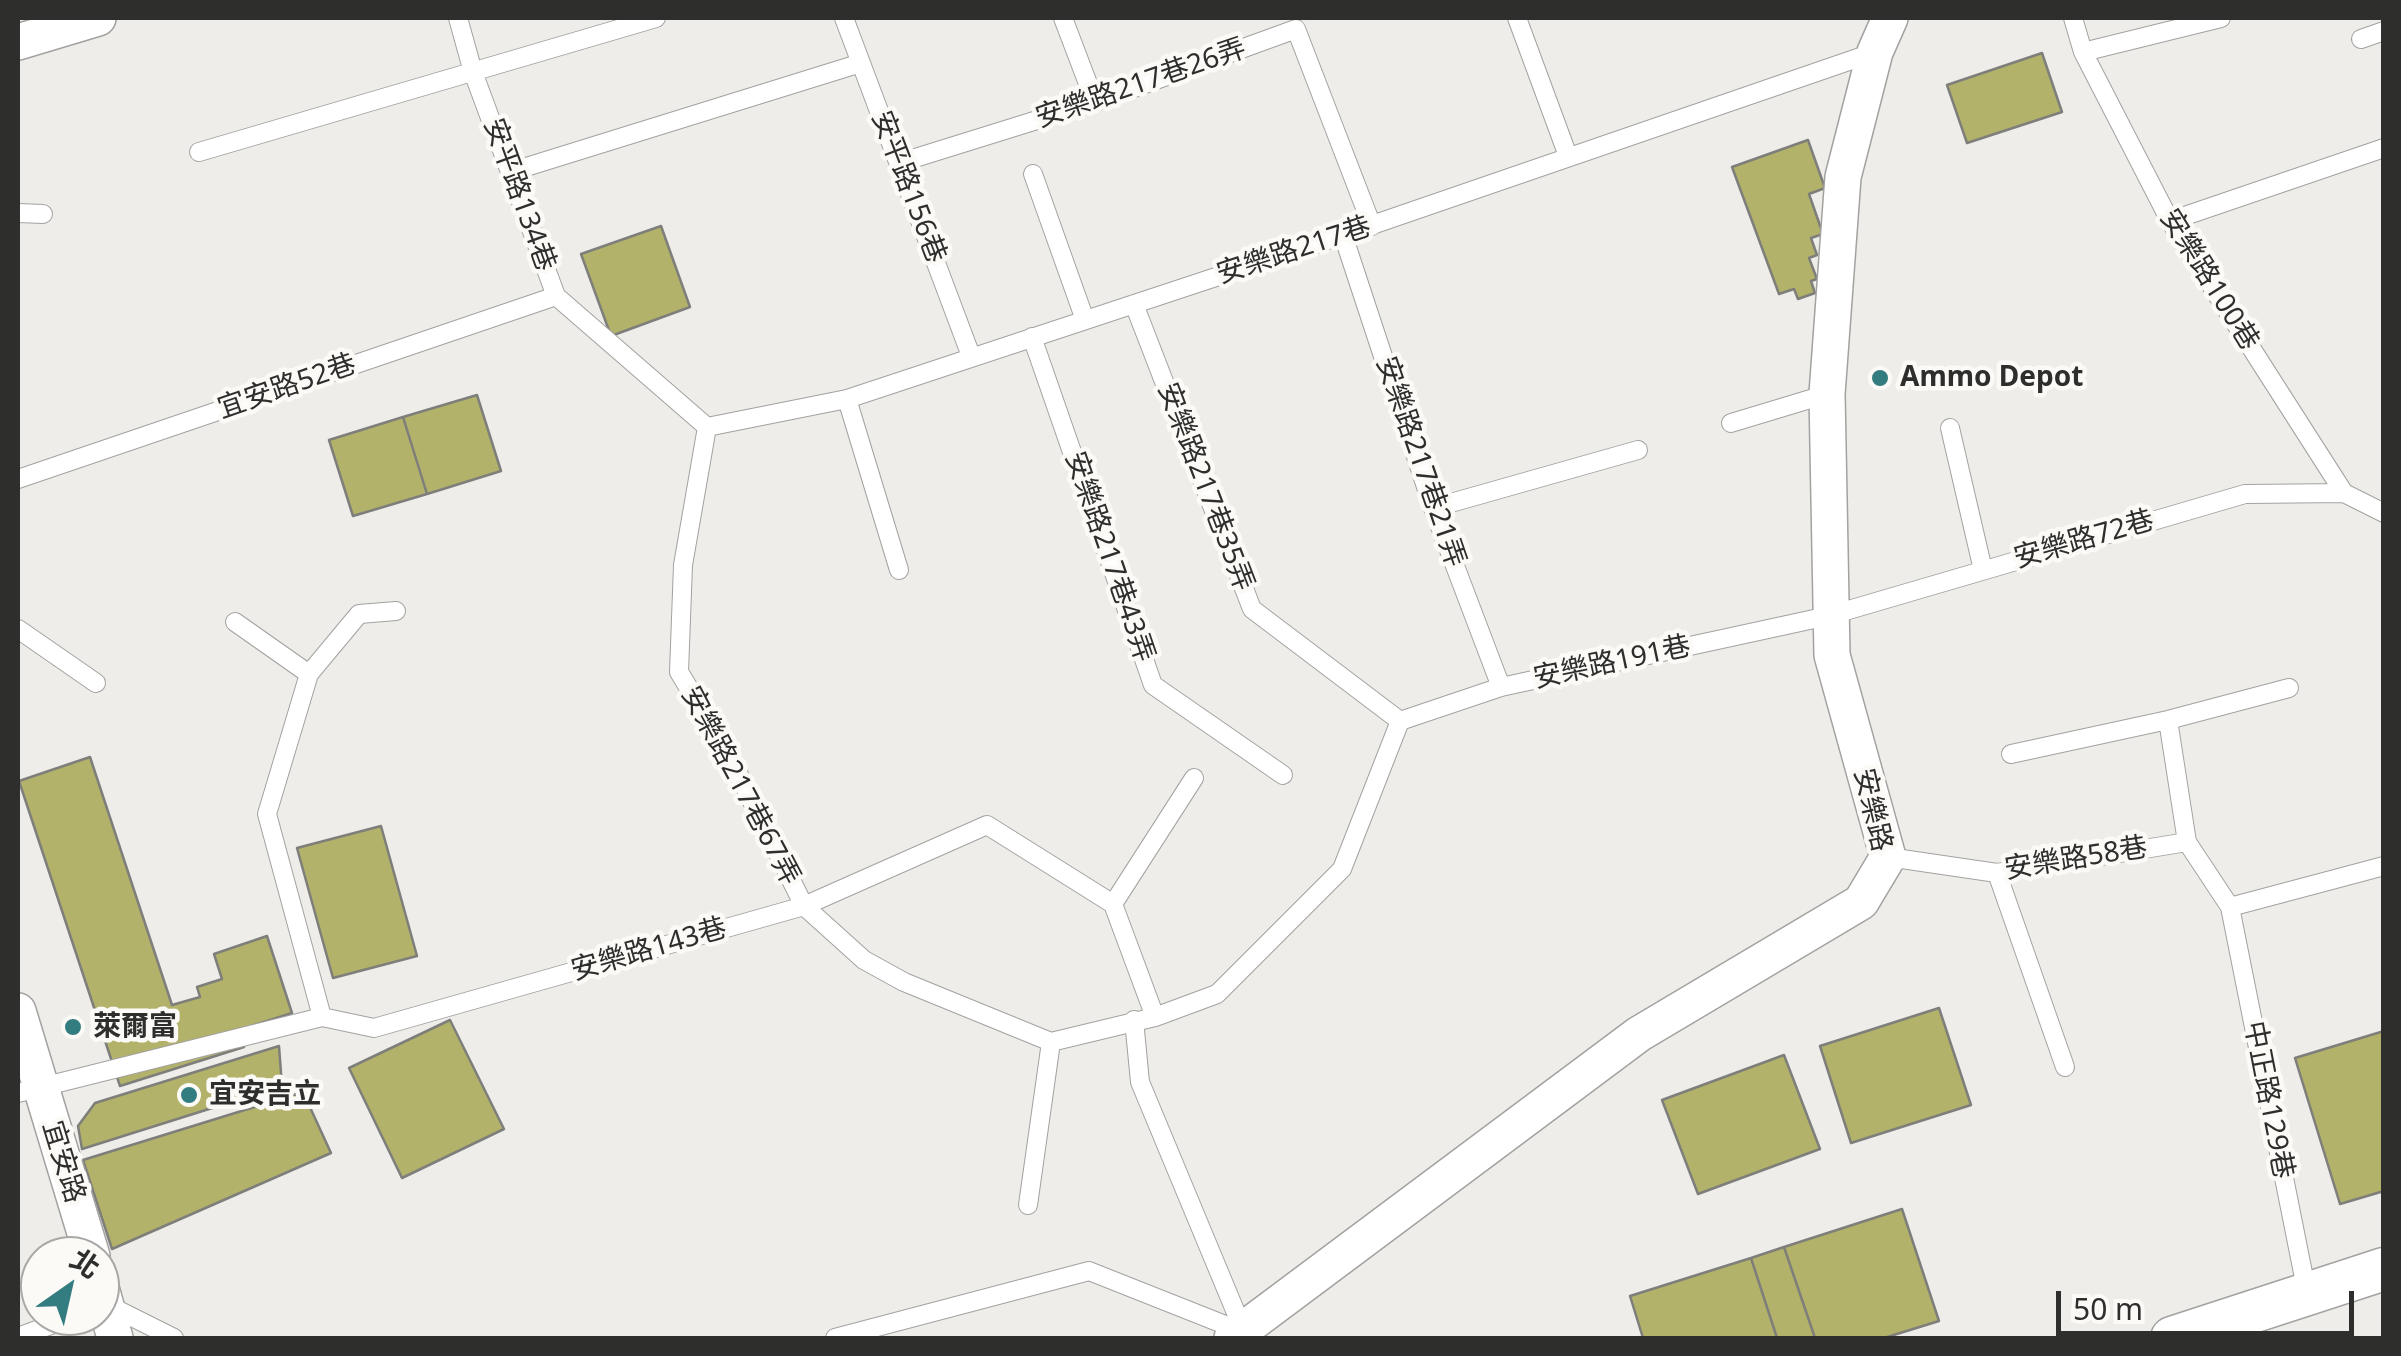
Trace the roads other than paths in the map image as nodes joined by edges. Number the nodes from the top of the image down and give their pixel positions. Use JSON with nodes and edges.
{"nodes":[{"id":1,"x":98,"y":18,"type":"edge"},
{"id":2,"x":458,"y":18,"type":"edge"},
{"id":3,"x":656,"y":18,"type":"edge"},
{"id":4,"x":844,"y":18,"type":"edge"},
{"id":5,"x":1063,"y":18,"type":"edge"},
{"id":6,"x":1518,"y":18,"type":"edge"},
{"id":7,"x":1890,"y":18,"type":"edge"},
{"id":8,"x":2074,"y":18,"type":"edge"},
{"id":9,"x":2221,"y":18,"type":"edge"},
{"id":10,"x":2384,"y":31,"type":"edge"},
{"id":11,"x":2361,"y":38,"type":"dead end"},
{"id":12,"x":18,"y":42,"type":"edge"},
{"id":13,"x":1875,"y":52,"type":"junction"},
{"id":14,"x":2083,"y":52,"type":"junction"},
{"id":15,"x":861,"y":63,"type":"junction"},
{"id":16,"x":473,"y":72,"type":"junction"},
{"id":17,"x":1095,"y":102,"type":"junction"},
{"id":18,"x":2384,"y":148,"type":"edge"},
{"id":19,"x":199,"y":152,"type":"dead end"},
{"id":20,"x":1568,"y":156,"type":"junction"},
{"id":21,"x":899,"y":163,"type":"junction"},
{"id":22,"x":510,"y":172,"type":"junction"},
{"id":23,"x":1033,"y":174,"type":"dead end"},
{"id":24,"x":18,"y":213,"type":"edge"},
{"id":25,"x":43,"y":214,"type":"dead end"},
{"id":26,"x":2170,"y":221,"type":"junction"},
{"id":27,"x":1372,"y":226,"type":"junction"},
{"id":28,"x":1344,"y":235,"type":"junction"},
{"id":29,"x":556,"y":296,"type":"junction"},
{"id":30,"x":1134,"y":304,"type":"junction"},
{"id":31,"x":1085,"y":320,"type":"junction"},
{"id":32,"x":1032,"y":337,"type":"junction"},
{"id":33,"x":971,"y":356,"type":"junction"},
{"id":34,"x":1828,"y":394,"type":"junction"},
{"id":35,"x":847,"y":398,"type":"junction"},
{"id":36,"x":1731,"y":424,"type":"dead end"},
{"id":37,"x":707,"y":427,"type":"junction"},
{"id":38,"x":1950,"y":428,"type":"dead end"},
{"id":39,"x":1638,"y":450,"type":"dead end"},
{"id":40,"x":18,"y":479,"type":"edge"},
{"id":41,"x":2344,"y":493,"type":"junction"},
{"id":42,"x":1433,"y":508,"type":"junction"},
{"id":43,"x":2384,"y":513,"type":"edge"},
{"id":44,"x":900,"y":570,"type":"dead end"},
{"id":45,"x":1983,"y":570,"type":"junction"},
{"id":46,"x":396,"y":610,"type":"dead end"},
{"id":47,"x":1828,"y":616,"type":"junction"},
{"id":48,"x":235,"y":622,"type":"dead end"},
{"id":49,"x":18,"y":628,"type":"edge"},
{"id":50,"x":310,"y":674,"type":"junction"},
{"id":51,"x":96,"y":683,"type":"dead end"},
{"id":52,"x":1500,"y":687,"type":"junction"},
{"id":53,"x":2289,"y":688,"type":"dead end"},
{"id":54,"x":1400,"y":720,"type":"junction"},
{"id":55,"x":2168,"y":720,"type":"junction"},
{"id":56,"x":2011,"y":754,"type":"dead end"},
{"id":57,"x":1282,"y":775,"type":"dead end"},
{"id":58,"x":1194,"y":778,"type":"dead end"},
{"id":59,"x":2187,"y":842,"type":"junction"},
{"id":60,"x":1888,"y":857,"type":"junction"},
{"id":61,"x":2384,"y":866,"type":"edge"},
{"id":62,"x":1998,"y":872,"type":"junction"},
{"id":63,"x":1113,"y":904,"type":"junction"},
{"id":64,"x":804,"y":906,"type":"junction"},
{"id":65,"x":2230,"y":907,"type":"junction"},
{"id":66,"x":18,"y":1011,"type":"edge"},
{"id":67,"x":322,"y":1017,"type":"junction"},
{"id":68,"x":1155,"y":1017,"type":"junction"},
{"id":69,"x":1134,"y":1020,"type":"junction"},
{"id":70,"x":1052,"y":1042,"type":"junction"},
{"id":71,"x":2065,"y":1067,"type":"dead end"},
{"id":72,"x":28,"y":1089,"type":"edge"},
{"id":73,"x":1028,"y":1205,"type":"dead end"},
{"id":74,"x":84,"y":1236,"type":"edge"},
{"id":75,"x":2384,"y":1269,"type":"edge"},
{"id":76,"x":2307,"y":1294,"type":"junction"},
{"id":77,"x":120,"y":1318,"type":"edge"},
{"id":78,"x":1241,"y":1336,"type":"edge"},
{"id":79,"x":174,"y":1338,"type":"edge"},
{"id":80,"x":835,"y":1338,"type":"edge"},
{"id":81,"x":2172,"y":1338,"type":"edge"}],
"edges":[{"from":1,"to":12,"type":"street"},
{"from":2,"to":16,"type":"lane","name":"安平路134巷"},
{"from":3,"to":16,"type":"lane"},
{"from":4,"to":15,"type":"lane","name":"安平路156巷"},
{"from":5,"to":17,"type":"lane"},
{"from":6,"to":20,"type":"lane"},
{"from":7,"to":13,"type":"street","name":"安樂路"},
{"from":8,"to":14,"type":"lane","name":"安樂路100巷"},
{"from":9,"to":14,"type":"lane"},
{"from":10,"to":11,"type":"lane"},
{"from":13,"to":20,"type":"lane","name":"安樂路217巷"},
{"from":13,"to":34,"type":"street","name":"安樂路"},
{"from":14,"to":26,"type":"lane","name":"安樂路100巷"},
{"from":15,"to":21,"type":"lane","name":"安平路156巷"},
{"from":15,"to":22,"type":"lane"},
{"from":16,"to":19,"type":"lane"},
{"from":16,"to":22,"type":"lane","name":"安平路134巷"},
{"from":17,"to":21,"type":"lane","name":"安樂路217巷26弄"},
{"from":17,"to":27,"type":"lane","name":"安樂路217巷26弄"},
{"from":18,"to":26,"type":"lane"},
{"from":20,"to":27,"type":"lane","name":"安樂路217巷"},
{"from":21,"to":33,"type":"lane","name":"安平路156巷"},
{"from":22,"to":29,"type":"lane","name":"安平路134巷"},
{"from":23,"to":31,"type":"lane"},
{"from":24,"to":25,"type":"lane"},
{"from":26,"to":41,"type":"lane","name":"安樂路100巷"},
{"from":27,"to":28,"type":"lane","name":"安樂路217巷"},
{"from":28,"to":30,"type":"lane","name":"安樂路217巷"},
{"from":28,"to":42,"type":"lane","name":"安樂路217巷21弄"},
{"from":29,"to":37,"type":"lane","name":"安平路134巷"},
{"from":29,"to":40,"type":"lane","name":"宜安路52巷"},
{"from":30,"to":31,"type":"lane","name":"安樂路217巷"},
{"from":30,"to":54,"type":"lane","name":"安樂路217巷35弄"},
{"from":31,"to":32,"type":"lane","name":"安樂路217巷"},
{"from":32,"to":33,"type":"lane","name":"安樂路217巷"},
{"from":32,"to":57,"type":"lane","name":"安樂路217巷43弄"},
{"from":33,"to":35,"type":"lane","name":"安樂路217巷"},
{"from":34,"to":36,"type":"lane"},
{"from":34,"to":47,"type":"street","name":"安樂路"},
{"from":35,"to":37,"type":"lane","name":"安樂路217巷"},
{"from":35,"to":44,"type":"lane"},
{"from":37,"to":64,"type":"lane","name":"安樂路217巷67弄"},
{"from":38,"to":45,"type":"lane"},
{"from":39,"to":42,"type":"lane"},
{"from":41,"to":43,"type":"lane"},
{"from":41,"to":45,"type":"lane","name":"安樂路72巷"},
{"from":42,"to":52,"type":"lane","name":"安樂路217巷21弄"},
{"from":45,"to":47,"type":"lane","name":"安樂路72巷"},
{"from":46,"to":50,"type":"lane"},
{"from":47,"to":52,"type":"lane","name":"安樂路191巷"},
{"from":47,"to":60,"type":"street","name":"安樂路"},
{"from":48,"to":50,"type":"lane"},
{"from":49,"to":51,"type":"lane"},
{"from":50,"to":67,"type":"lane"},
{"from":52,"to":54,"type":"lane","name":"安樂路191巷"},
{"from":53,"to":55,"type":"lane"},
{"from":54,"to":68,"type":"lane"},
{"from":55,"to":56,"type":"lane"},
{"from":55,"to":59,"type":"lane"},
{"from":58,"to":63,"type":"lane"},
{"from":59,"to":62,"type":"lane","name":"安樂路58巷"},
{"from":59,"to":65,"type":"lane","name":"安樂路58巷"},
{"from":60,"to":62,"type":"lane","name":"安樂路58巷"},
{"from":60,"to":78,"type":"street","name":"安樂路"},
{"from":61,"to":65,"type":"lane"},
{"from":62,"to":71,"type":"lane"},
{"from":63,"to":64,"type":"lane","name":"安樂路143巷"},
{"from":63,"to":68,"type":"lane"},
{"from":64,"to":67,"type":"lane","name":"安樂路143巷"},
{"from":64,"to":70,"type":"lane"},
{"from":65,"to":76,"type":"lane","name":"中正路129巷"},
{"from":66,"to":72,"type":"street","name":"宜安路"},
{"from":67,"to":72,"type":"lane","name":"安樂路143巷"},
{"from":68,"to":69,"type":"lane"},
{"from":69,"to":70,"type":"lane"},
{"from":69,"to":78,"type":"lane"},
{"from":70,"to":73,"type":"lane"},
{"from":72,"to":74,"type":"street","name":"宜安路"},
{"from":75,"to":76,"type":"street"},
{"from":76,"to":81,"type":"street"},
{"from":77,"to":79,"type":"lane"},
{"from":78,"to":80,"type":"lane"}]}
